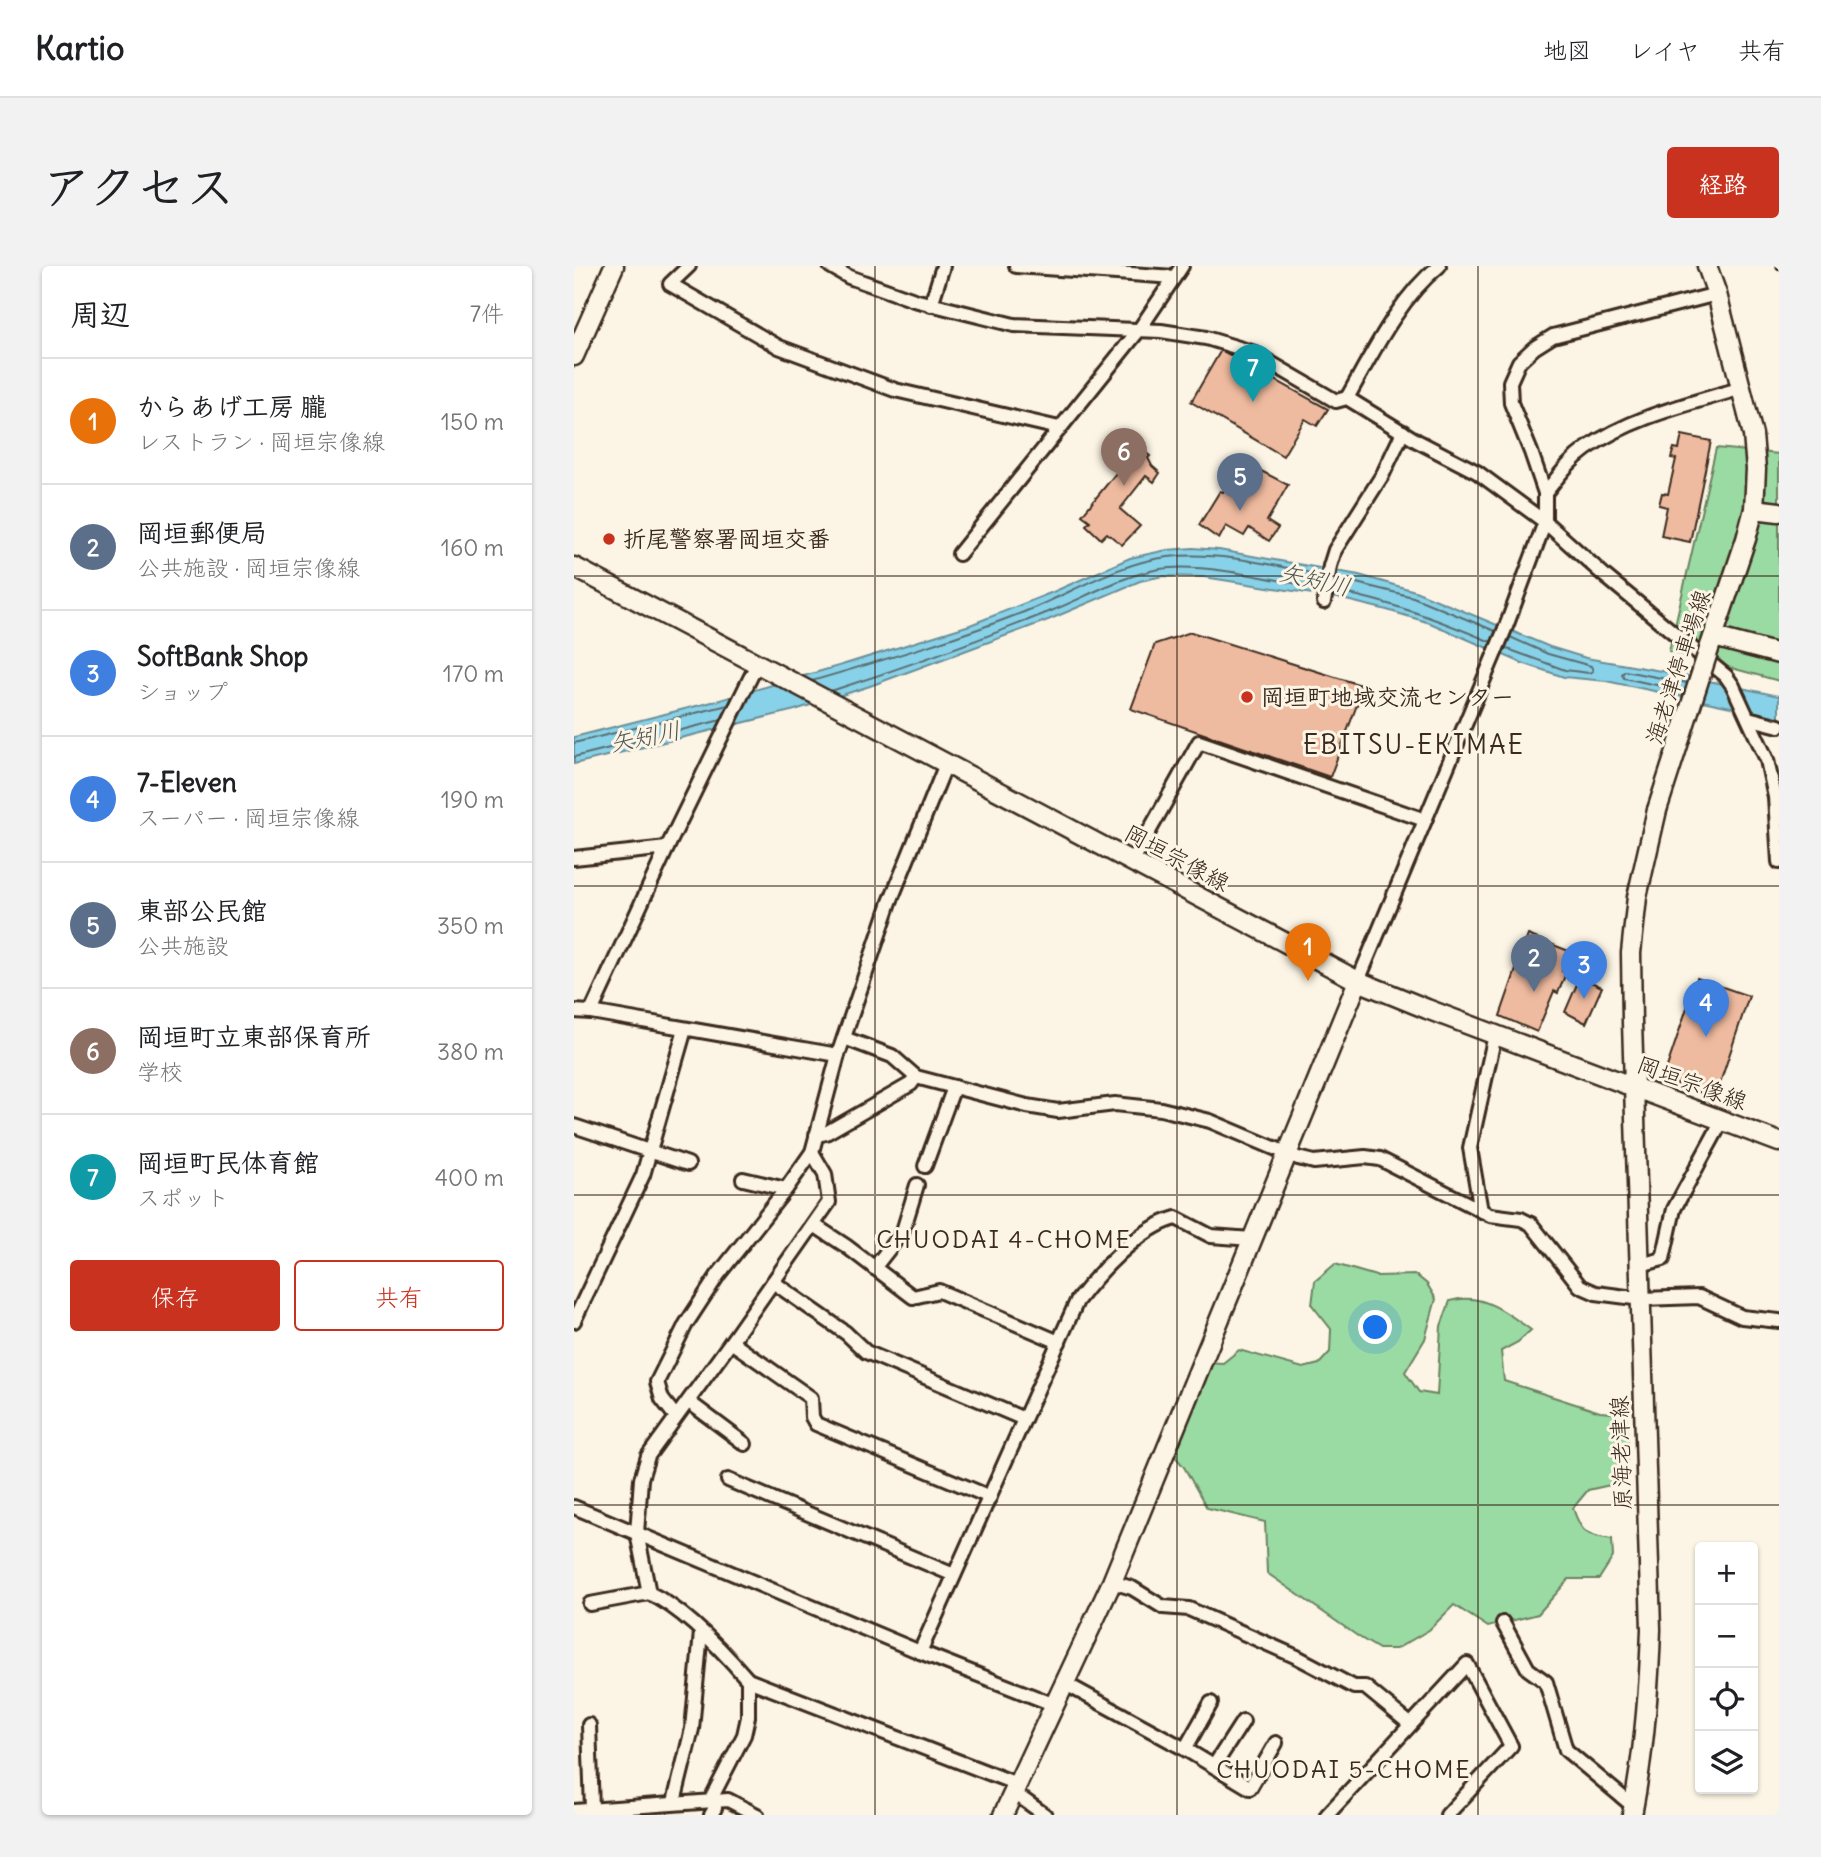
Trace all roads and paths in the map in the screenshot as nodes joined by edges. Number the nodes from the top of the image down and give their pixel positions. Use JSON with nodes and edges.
{"nodes":[{"id":1,"x":614,"y":266,"type":"edge"},
{"id":2,"x":689,"y":266,"type":"edge"},
{"id":3,"x":830,"y":266,"type":"edge"},
{"id":4,"x":943,"y":266,"type":"edge"},
{"id":5,"x":1016,"y":266,"type":"edge"},
{"id":6,"x":1439,"y":266,"type":"edge"},
{"id":7,"x":1707,"y":266,"type":"edge"},
{"id":8,"x":1178,"y":271,"type":"edge"},
{"id":9,"x":1717,"y":294,"type":"junction"},
{"id":10,"x":931,"y":305,"type":"junction"},
{"id":11,"x":1139,"y":330,"type":"junction"},
{"id":12,"x":574,"y":355,"type":"edge"},
{"id":13,"x":1742,"y":388,"type":"junction"},
{"id":14,"x":1347,"y":398,"type":"junction"},
{"id":15,"x":1059,"y":428,"type":"junction"},
{"id":16,"x":1403,"y":432,"type":"junction"},
{"id":17,"x":1545,"y":493,"type":"junction"},
{"id":18,"x":1754,"y":509,"type":"junction"},
{"id":19,"x":1779,"y":512,"type":"edge"},
{"id":20,"x":1545,"y":522,"type":"junction"},
{"id":21,"x":959,"y":554,"type":"dead end"},
{"id":22,"x":574,"y":567,"type":"edge"},
{"id":23,"x":1324,"y":602,"type":"dead end"},
{"id":24,"x":1712,"y":642,"type":"junction"},
{"id":25,"x":1779,"y":654,"type":"edge"},
{"id":26,"x":757,"y":664,"type":"junction"},
{"id":27,"x":1748,"y":718,"type":"junction"},
{"id":28,"x":1779,"y":726,"type":"edge"},
{"id":29,"x":946,"y":764,"type":"junction"},
{"id":30,"x":1425,"y":820,"type":"junction"},
{"id":31,"x":667,"y":848,"type":"junction"},
{"id":32,"x":574,"y":858,"type":"edge"},
{"id":33,"x":1132,"y":862,"type":"junction"},
{"id":34,"x":1779,"y":862,"type":"edge"},
{"id":35,"x":1358,"y":981,"type":"junction"},
{"id":36,"x":574,"y":1011,"type":"edge"},
{"id":37,"x":592,"y":1012,"type":"junction"},
{"id":38,"x":685,"y":1028,"type":"junction"},
{"id":39,"x":1495,"y":1034,"type":"junction"},
{"id":40,"x":844,"y":1038,"type":"junction"},
{"id":41,"x":838,"y":1055,"type":"junction"},
{"id":42,"x":916,"y":1077,"type":"junction"},
{"id":43,"x":954,"y":1087,"type":"junction"},
{"id":44,"x":1634,"y":1088,"type":"junction"},
{"id":45,"x":1723,"y":1121,"type":"junction"},
{"id":46,"x":574,"y":1126,"type":"edge"},
{"id":47,"x":816,"y":1135,"type":"junction"},
{"id":48,"x":1779,"y":1142,"type":"edge"},
{"id":49,"x":1288,"y":1152,"type":"junction"},
{"id":50,"x":651,"y":1153,"type":"junction"},
{"id":51,"x":812,"y":1153,"type":"junction"},
{"id":52,"x":688,"y":1164,"type":"dead end"},
{"id":53,"x":925,"y":1166,"type":"dead end"},
{"id":54,"x":743,"y":1179,"type":"dead end"},
{"id":55,"x":917,"y":1185,"type":"dead end"},
{"id":56,"x":786,"y":1189,"type":"junction"},
{"id":57,"x":1481,"y":1211,"type":"junction"},
{"id":58,"x":814,"y":1225,"type":"junction"},
{"id":59,"x":1252,"y":1240,"type":"junction"},
{"id":60,"x":1640,"y":1265,"type":"junction"},
{"id":61,"x":874,"y":1268,"type":"junction"},
{"id":62,"x":774,"y":1282,"type":"junction"},
{"id":63,"x":1642,"y":1299,"type":"junction"},
{"id":64,"x":574,"y":1321,"type":"edge"},
{"id":65,"x":1779,"y":1321,"type":"edge"},
{"id":66,"x":731,"y":1342,"type":"junction"},
{"id":67,"x":1059,"y":1342,"type":"junction"},
{"id":68,"x":689,"y":1402,"type":"junction"},
{"id":69,"x":676,"y":1417,"type":"junction"},
{"id":70,"x":1024,"y":1419,"type":"junction"},
{"id":71,"x":745,"y":1444,"type":"dead end"},
{"id":72,"x":728,"y":1480,"type":"dead end"},
{"id":73,"x":990,"y":1497,"type":"junction"},
{"id":74,"x":574,"y":1507,"type":"edge"},
{"id":75,"x":637,"y":1533,"type":"junction"},
{"id":76,"x":954,"y":1575,"type":"junction"},
{"id":77,"x":1112,"y":1582,"type":"junction"},
{"id":78,"x":649,"y":1593,"type":"junction"},
{"id":79,"x":590,"y":1604,"type":"dead end"},
{"id":80,"x":1503,"y":1623,"type":"dead end"},
{"id":81,"x":701,"y":1632,"type":"junction"},
{"id":82,"x":920,"y":1652,"type":"junction"},
{"id":83,"x":748,"y":1680,"type":"junction"},
{"id":84,"x":1066,"y":1684,"type":"junction"},
{"id":85,"x":1211,"y":1703,"type":"dead end"},
{"id":86,"x":1055,"y":1705,"type":"junction"},
{"id":87,"x":1243,"y":1721,"type":"dead end"},
{"id":88,"x":1410,"y":1724,"type":"junction"},
{"id":89,"x":589,"y":1726,"type":"dead end"},
{"id":90,"x":1276,"y":1743,"type":"dead end"},
{"id":91,"x":1185,"y":1749,"type":"junction"},
{"id":92,"x":1214,"y":1766,"type":"junction"},
{"id":93,"x":1015,"y":1788,"type":"junction"},
{"id":94,"x":711,"y":1799,"type":"junction"},
{"id":95,"x":674,"y":1802,"type":"junction"},
{"id":96,"x":592,"y":1809,"type":"junction"},
{"id":97,"x":1633,"y":1810,"type":"edge"},
{"id":98,"x":574,"y":1811,"type":"edge"},
{"id":99,"x":711,"y":1815,"type":"edge"},
{"id":100,"x":757,"y":1815,"type":"edge"},
{"id":101,"x":1003,"y":1815,"type":"edge"},
{"id":102,"x":1045,"y":1815,"type":"edge"},
{"id":103,"x":1327,"y":1815,"type":"edge"},
{"id":104,"x":1447,"y":1815,"type":"edge"}],
"edges":[{"from":1,"to":12,"type":"main road"},
{"from":2,"to":15,"type":"street"},
{"from":3,"to":10,"type":"street"},
{"from":4,"to":10,"type":"street"},
{"from":5,"to":8,"type":"street"},
{"from":6,"to":14,"type":"street"},
{"from":7,"to":9,"type":"main road","name":"海老津停車場線"},
{"from":8,"to":11,"type":"street"},
{"from":9,"to":13,"type":"main road","name":"海老津停車場線"},
{"from":9,"to":17,"type":"street"},
{"from":10,"to":11,"type":"street"},
{"from":11,"to":14,"type":"street"},
{"from":11,"to":15,"type":"street"},
{"from":13,"to":17,"type":"street"},
{"from":13,"to":18,"type":"main road","name":"海老津停車場線"},
{"from":14,"to":16,"type":"street"},
{"from":15,"to":21,"type":"street"},
{"from":16,"to":20,"type":"street"},
{"from":16,"to":23,"type":"street"},
{"from":17,"to":20,"type":"street"},
{"from":18,"to":19,"type":"main road"},
{"from":18,"to":24,"type":"main road","name":"海老津停車場線"},
{"from":20,"to":27,"type":"street"},
{"from":20,"to":30,"type":"street"},
{"from":22,"to":26,"type":"main road","name":"岡垣宗像線"},
{"from":24,"to":25,"type":"main road"},
{"from":24,"to":44,"type":"main road","name":"海老津停車場線","bridge":true},
{"from":26,"to":29,"type":"main road","name":"岡垣宗像線"},
{"from":26,"to":31,"type":"street"},
{"from":27,"to":28,"type":"street"},
{"from":27,"to":34,"type":"street"},
{"from":29,"to":33,"type":"main road","name":"岡垣宗像線"},
{"from":29,"to":40,"type":"street"},
{"from":30,"to":33,"type":"street"},
{"from":30,"to":35,"type":"street"},
{"from":31,"to":32,"type":"street"},
{"from":31,"to":37,"type":"street"},
{"from":33,"to":35,"type":"main road","name":"岡垣宗像線"},
{"from":35,"to":39,"type":"main road","name":"岡垣宗像線"},
{"from":35,"to":49,"type":"main road"},
{"from":36,"to":37,"type":"street"},
{"from":37,"to":38,"type":"street"},
{"from":38,"to":41,"type":"street"},
{"from":38,"to":50,"type":"street"},
{"from":39,"to":44,"type":"main road","name":"岡垣宗像線"},
{"from":39,"to":57,"type":"street"},
{"from":40,"to":41,"type":"street"},
{"from":40,"to":42,"type":"street"},
{"from":41,"to":47,"type":"street"},
{"from":42,"to":43,"type":"street"},
{"from":42,"to":47,"type":"street"},
{"from":43,"to":49,"type":"street"},
{"from":43,"to":53,"type":"street"},
{"from":44,"to":45,"type":"main road","name":"岡垣宗像線"},
{"from":44,"to":60,"type":"main road","name":"原海老津線"},
{"from":45,"to":48,"type":"main road","name":"岡垣宗像線"},
{"from":45,"to":60,"type":"street"},
{"from":46,"to":50,"type":"street"},
{"from":47,"to":51,"type":"street"},
{"from":49,"to":57,"type":"street"},
{"from":49,"to":59,"type":"main road"},
{"from":50,"to":52,"type":"street"},
{"from":50,"to":64,"type":"street"},
{"from":51,"to":56,"type":"street"},
{"from":51,"to":58,"type":"street"},
{"from":54,"to":56,"type":"street"},
{"from":55,"to":61,"type":"street"},
{"from":56,"to":69,"type":"street"},
{"from":57,"to":63,"type":"street"},
{"from":58,"to":61,"type":"street"},
{"from":58,"to":62,"type":"street"},
{"from":59,"to":67,"type":"street"},
{"from":59,"to":77,"type":"main road"},
{"from":60,"to":63,"type":"main road","name":"原海老津線"},
{"from":61,"to":67,"type":"street"},
{"from":62,"to":66,"type":"street"},
{"from":62,"to":70,"type":"street"},
{"from":63,"to":65,"type":"street"},
{"from":63,"to":97,"type":"main road","name":"原海老津線"},
{"from":66,"to":68,"type":"street"},
{"from":66,"to":73,"type":"street"},
{"from":67,"to":70,"type":"street"},
{"from":68,"to":69,"type":"street"},
{"from":68,"to":71,"type":"street"},
{"from":69,"to":75,"type":"street"},
{"from":70,"to":73,"type":"street"},
{"from":72,"to":76,"type":"street"},
{"from":73,"to":76,"type":"street"},
{"from":74,"to":75,"type":"street"},
{"from":75,"to":78,"type":"street"},
{"from":75,"to":82,"type":"street"},
{"from":76,"to":82,"type":"street"},
{"from":77,"to":84,"type":"main road"},
{"from":77,"to":88,"type":"street"},
{"from":78,"to":79,"type":"street"},
{"from":78,"to":81,"type":"street"},
{"from":80,"to":97,"type":"street"},
{"from":81,"to":83,"type":"street"},
{"from":81,"to":95,"type":"street"},
{"from":82,"to":86,"type":"street"},
{"from":83,"to":93,"type":"street"},
{"from":83,"to":94,"type":"street"},
{"from":84,"to":86,"type":"main road"},
{"from":84,"to":91,"type":"street"},
{"from":85,"to":91,"type":"street"},
{"from":86,"to":93,"type":"main road"},
{"from":87,"to":92,"type":"street"},
{"from":88,"to":103,"type":"street"},
{"from":88,"to":104,"type":"street"},
{"from":89,"to":96,"type":"street"},
{"from":90,"to":92,"type":"street"},
{"from":91,"to":92,"type":"street"},
{"from":93,"to":101,"type":"main road"},
{"from":93,"to":102,"type":"street"},
{"from":94,"to":95,"type":"street"},
{"from":94,"to":99,"type":"street"},
{"from":94,"to":100,"type":"street"},
{"from":95,"to":96,"type":"street"},
{"from":96,"to":98,"type":"street"}]}
